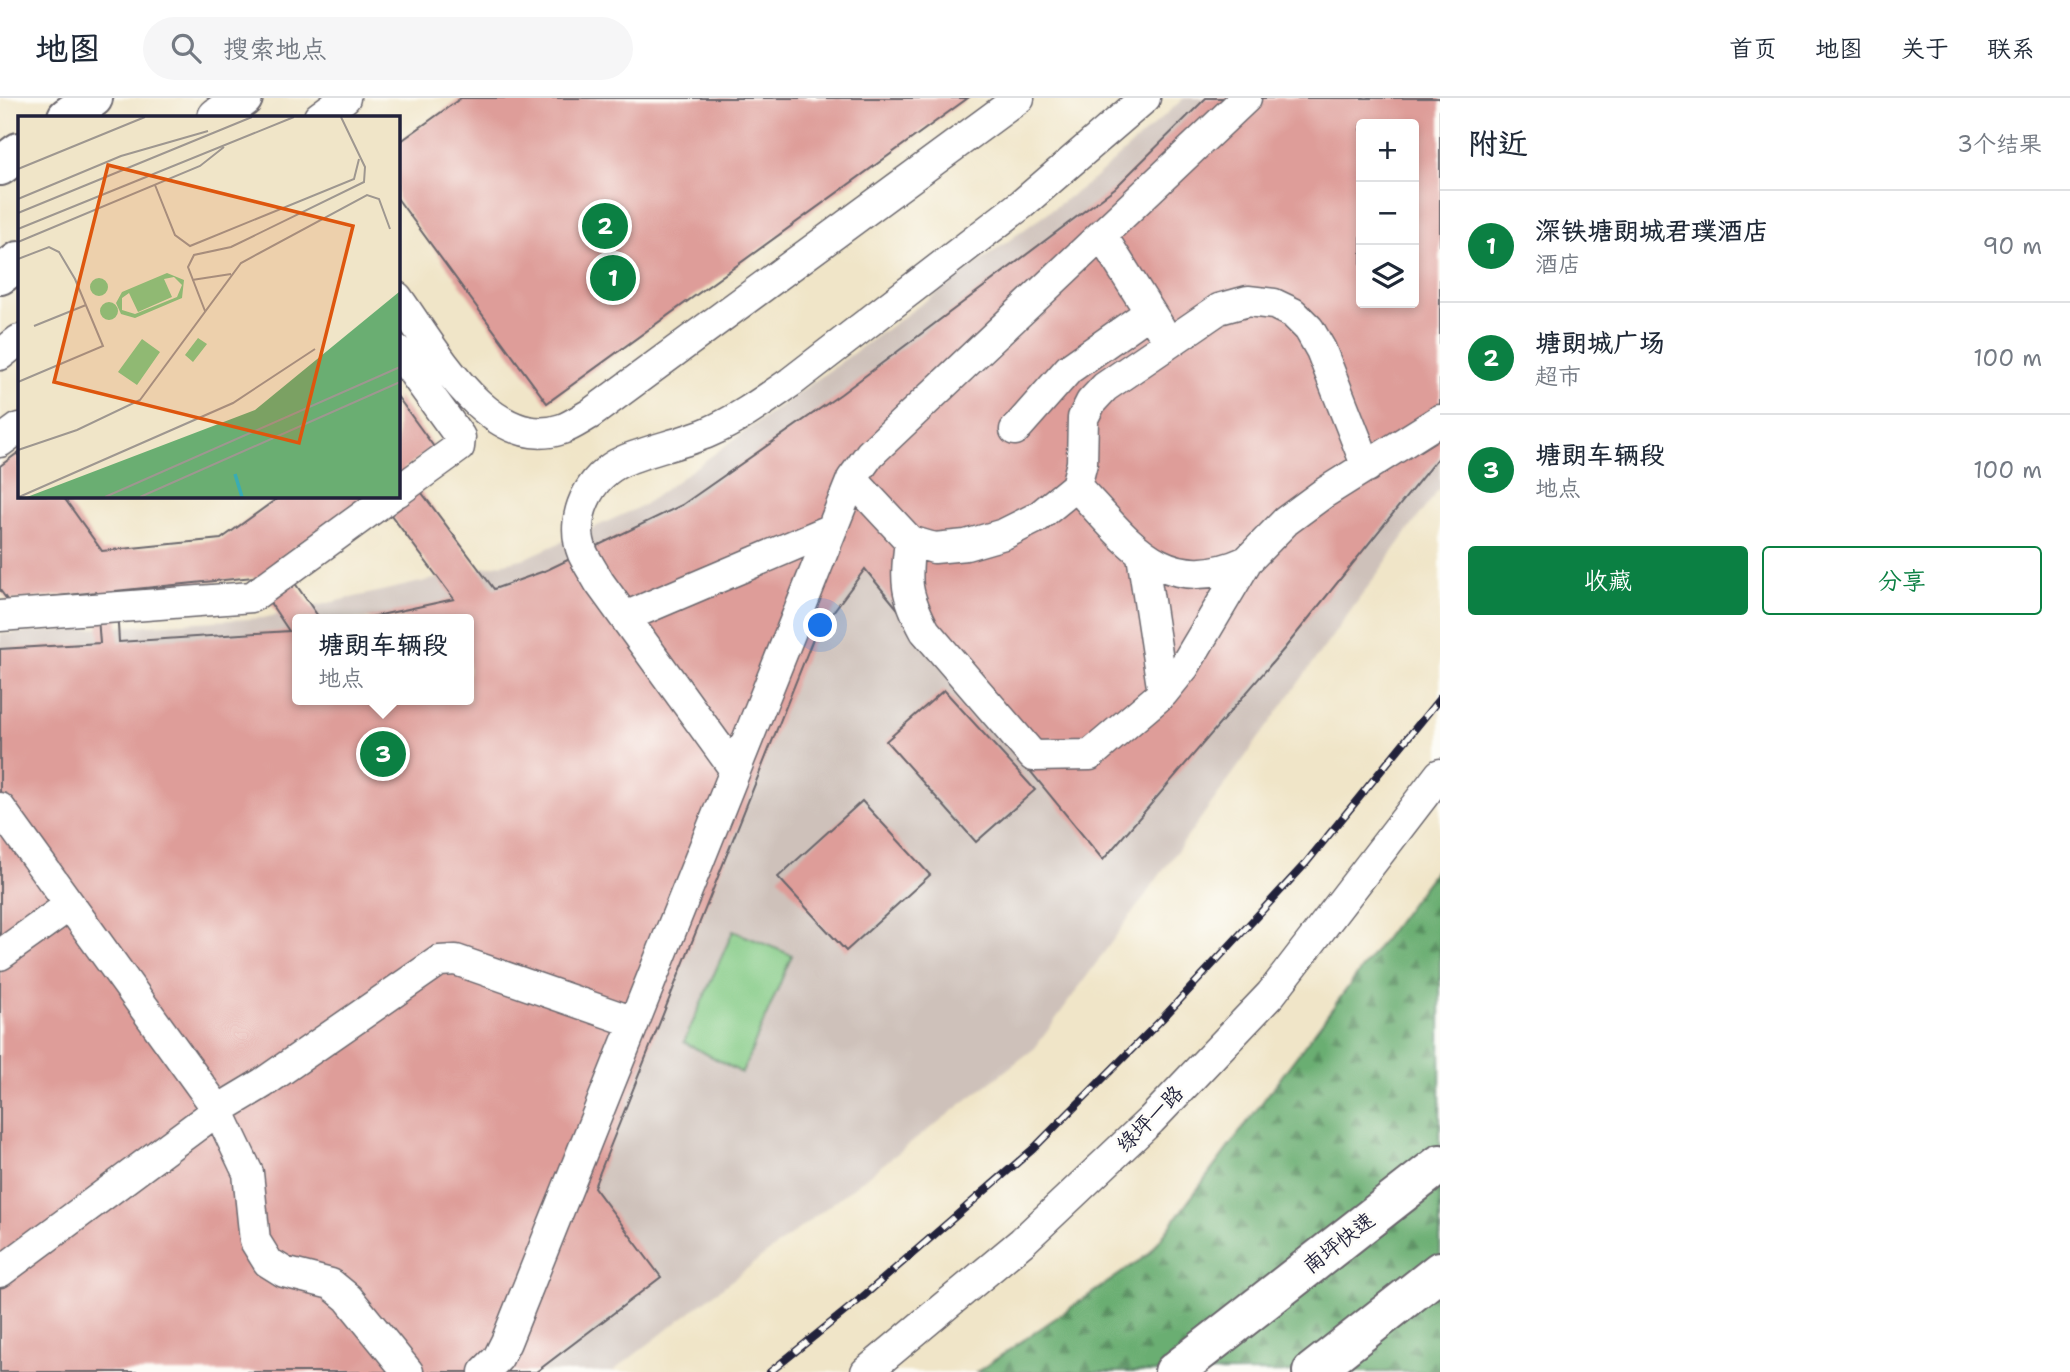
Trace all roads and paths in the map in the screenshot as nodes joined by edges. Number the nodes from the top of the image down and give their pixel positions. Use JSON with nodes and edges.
{"nodes":[{"id":1,"x":93,"y":98,"type":"edge"},
{"id":2,"x":243,"y":98,"type":"edge"},
{"id":3,"x":345,"y":98,"type":"edge"},
{"id":4,"x":1019,"y":98,"type":"edge"},
{"id":5,"x":1145,"y":98,"type":"edge"},
{"id":6,"x":1246,"y":98,"type":"edge"},
{"id":7,"x":68,"y":116,"type":"edge"},
{"id":8,"x":218,"y":116,"type":"edge"},
{"id":9,"x":320,"y":116,"type":"edge"},
{"id":10,"x":18,"y":153,"type":"edge"},
{"id":11,"x":0,"y":166,"type":"edge"},
{"id":12,"x":1102,"y":236,"type":"junction"},
{"id":13,"x":18,"y":262,"type":"edge"},
{"id":14,"x":0,"y":275,"type":"edge"},
{"id":15,"x":399,"y":300,"type":"edge"},
{"id":16,"x":1150,"y":312,"type":"junction"},
{"id":17,"x":18,"y":341,"type":"edge"},
{"id":18,"x":1170,"y":343,"type":"junction"},
{"id":19,"x":399,"y":353,"type":"edge"},
{"id":20,"x":0,"y":355,"type":"edge"},
{"id":21,"x":1440,"y":420,"type":"edge"},
{"id":22,"x":18,"y":429,"type":"edge"},
{"id":23,"x":1015,"y":430,"type":"dead end"},
{"id":24,"x":0,"y":442,"type":"edge"},
{"id":25,"x":1367,"y":467,"type":"junction"},
{"id":26,"x":852,"y":479,"type":"junction"},
{"id":27,"x":1076,"y":486,"type":"junction"},
{"id":28,"x":399,"y":491,"type":"edge"},
{"id":29,"x":389,"y":497,"type":"edge"},
{"id":30,"x":832,"y":528,"type":"junction"},
{"id":31,"x":910,"y":541,"type":"junction"},
{"id":32,"x":1142,"y":555,"type":"junction"},
{"id":33,"x":1247,"y":561,"type":"junction"},
{"id":34,"x":0,"y":616,"type":"edge"},
{"id":35,"x":625,"y":617,"type":"junction"},
{"id":36,"x":1163,"y":693,"type":"junction"},
{"id":37,"x":735,"y":769,"type":"junction"},
{"id":38,"x":1440,"y":774,"type":"edge"},
{"id":39,"x":0,"y":808,"type":"edge"},
{"id":40,"x":70,"y":905,"type":"junction"},
{"id":41,"x":0,"y":955,"type":"edge"},
{"id":42,"x":634,"y":1022,"type":"junction"},
{"id":43,"x":218,"y":1110,"type":"junction"},
{"id":44,"x":1440,"y":1164,"type":"edge"},
{"id":45,"x":1440,"y":1271,"type":"edge"},
{"id":46,"x":0,"y":1272,"type":"edge"},
{"id":47,"x":408,"y":1372,"type":"edge"},
{"id":48,"x":484,"y":1372,"type":"edge"},
{"id":49,"x":866,"y":1372,"type":"edge"},
{"id":50,"x":1174,"y":1372,"type":"edge"},
{"id":51,"x":1312,"y":1372,"type":"edge"}],
"edges":[{"from":1,"to":7,"type":"main road"},
{"from":2,"to":8,"type":"main road"},
{"from":3,"to":9,"type":"street"},
{"from":4,"to":15,"type":"street"},
{"from":5,"to":35,"type":"street"},
{"from":6,"to":12,"type":"street"},
{"from":10,"to":11,"type":"main road"},
{"from":12,"to":16,"type":"street"},
{"from":12,"to":26,"type":"street"},
{"from":13,"to":14,"type":"main road"},
{"from":16,"to":18,"type":"street"},
{"from":16,"to":23,"type":"street"},
{"from":17,"to":20,"type":"street"},
{"from":18,"to":25,"type":"street"},
{"from":18,"to":27,"type":"street"},
{"from":19,"to":28,"type":"street"},
{"from":21,"to":25,"type":"street"},
{"from":22,"to":24,"type":"street"},
{"from":25,"to":33,"type":"street"},
{"from":26,"to":30,"type":"street"},
{"from":26,"to":31,"type":"street"},
{"from":27,"to":31,"type":"street"},
{"from":27,"to":32,"type":"street"},
{"from":29,"to":34,"type":"street"},
{"from":30,"to":35,"type":"street"},
{"from":30,"to":37,"type":"street"},
{"from":31,"to":36,"type":"street"},
{"from":32,"to":33,"type":"street"},
{"from":32,"to":36,"type":"street"},
{"from":33,"to":36,"type":"street"},
{"from":35,"to":37,"type":"street"},
{"from":37,"to":42,"type":"street"},
{"from":38,"to":49,"type":"street","name":"绿坪一路"},
{"from":39,"to":40,"type":"street"},
{"from":40,"to":41,"type":"street"},
{"from":40,"to":43,"type":"street"},
{"from":42,"to":43,"type":"street"},
{"from":42,"to":48,"type":"street"},
{"from":43,"to":46,"type":"street"},
{"from":43,"to":47,"type":"street"},
{"from":44,"to":50,"type":"main road","name":"南坪快速"},
{"from":45,"to":51,"type":"main road"}]}
